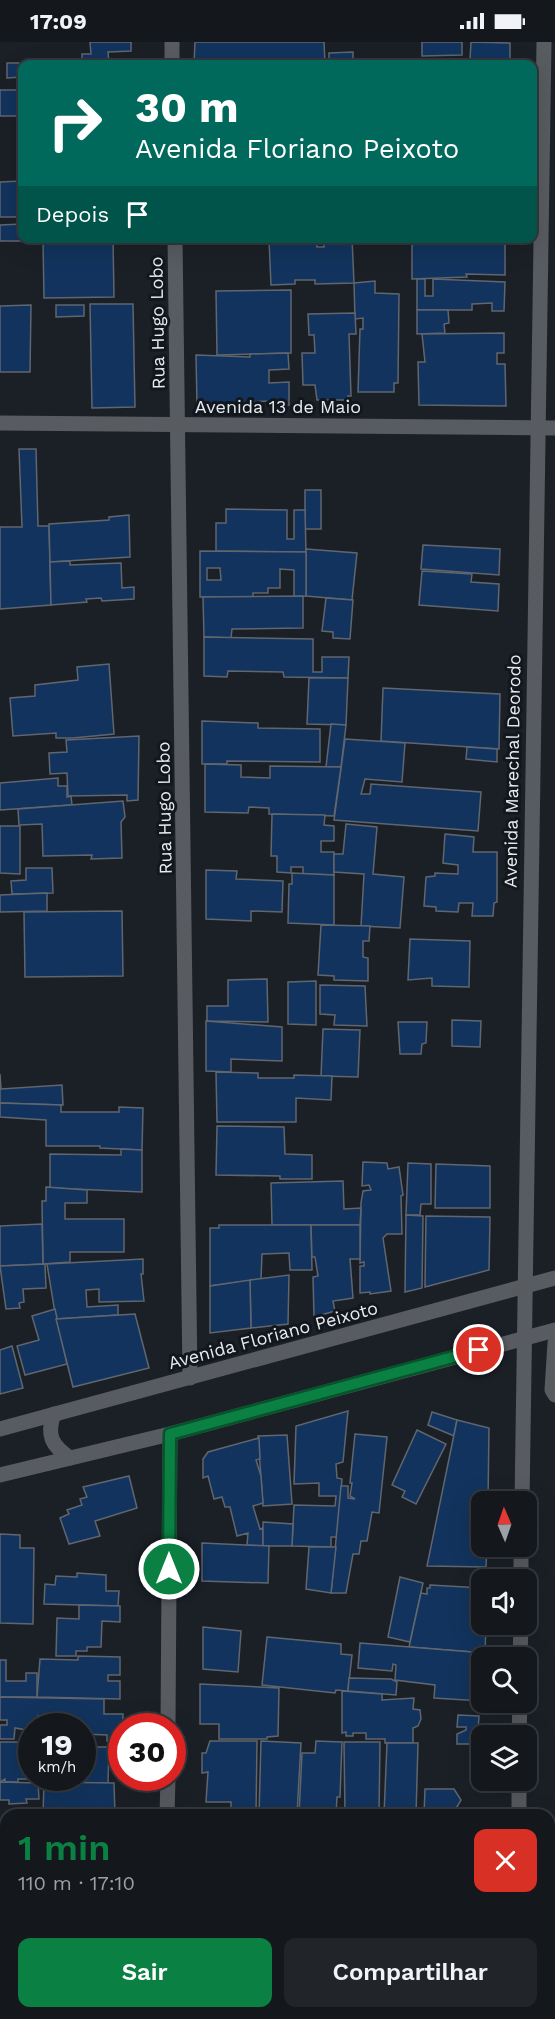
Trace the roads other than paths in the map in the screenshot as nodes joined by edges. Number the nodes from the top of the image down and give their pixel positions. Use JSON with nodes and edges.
{"nodes":[{"id":1,"x":172,"y":42,"type":"edge"},
{"id":2,"x":544,"y":42,"type":"edge"},
{"id":3,"x":172,"y":60,"type":"edge"},
{"id":4,"x":175,"y":243,"type":"edge"},
{"id":5,"x":0,"y":423,"type":"edge"},
{"id":6,"x":179,"y":425,"type":"junction"},
{"id":7,"x":536,"y":428,"type":"junction"},
{"id":8,"x":555,"y":428,"type":"edge"},
{"id":9,"x":555,"y":1278,"type":"edge"},
{"id":10,"x":524,"y":1287,"type":"junction"},
{"id":11,"x":555,"y":1330,"type":"edge"},
{"id":12,"x":524,"y":1338,"type":"junction"},
{"id":13,"x":555,"y":1343,"type":"edge"},
{"id":14,"x":190,"y":1378,"type":"junction"},
{"id":15,"x":553,"y":1392,"type":"edge"},
{"id":16,"x":54,"y":1414,"type":"junction"},
{"id":17,"x":0,"y":1429,"type":"edge"},
{"id":18,"x":170,"y":1434,"type":"junction"},
{"id":19,"x":70,"y":1458,"type":"junction"},
{"id":20,"x":0,"y":1475,"type":"edge"},
{"id":21,"x":522,"y":1491,"type":"edge"},
{"id":22,"x":168,"y":1713,"type":"edge"},
{"id":23,"x":168,"y":1791,"type":"edge"},
{"id":24,"x":519,"y":1791,"type":"edge"},
{"id":25,"x":167,"y":1809,"type":"edge"},
{"id":26,"x":519,"y":1809,"type":"edge"}],
"edges":[{"from":1,"to":3,"type":"street"},
{"from":2,"to":7,"type":"street","name":"Avenida Marechal Deorodo"},
{"from":4,"to":6,"type":"street","name":"Rua Hugo Lobo"},
{"from":5,"to":6,"type":"street","name":"Avenida 13 de Maio"},
{"from":6,"to":7,"type":"street","name":"Avenida 13 de Maio"},
{"from":6,"to":14,"type":"street","name":"Rua Hugo Lobo"},
{"from":7,"to":8,"type":"street","name":"Avenida 13 de Maio"},
{"from":7,"to":10,"type":"street","name":"Avenida Marechal Deorodo"},
{"from":9,"to":10,"type":"street","name":"Avenida Floriano Peixoto"},
{"from":10,"to":12,"type":"street","name":"Avenida Marechal Deorodo"},
{"from":10,"to":14,"type":"street","name":"Avenida Floriano Peixoto"},
{"from":11,"to":12,"type":"street"},
{"from":12,"to":18,"type":"street"},
{"from":12,"to":21,"type":"street","name":"Avenida Marechal Deorodo"},
{"from":13,"to":15,"type":"street"},
{"from":14,"to":16,"type":"street","name":"Avenida Floriano Peixoto"},
{"from":16,"to":17,"type":"street","name":"Avenida Floriano Peixoto"},
{"from":16,"to":19,"type":"street"},
{"from":18,"to":19,"type":"street"},
{"from":18,"to":22,"type":"street"},
{"from":19,"to":20,"type":"street"},
{"from":23,"to":25,"type":"street"},
{"from":24,"to":26,"type":"street"}]}
